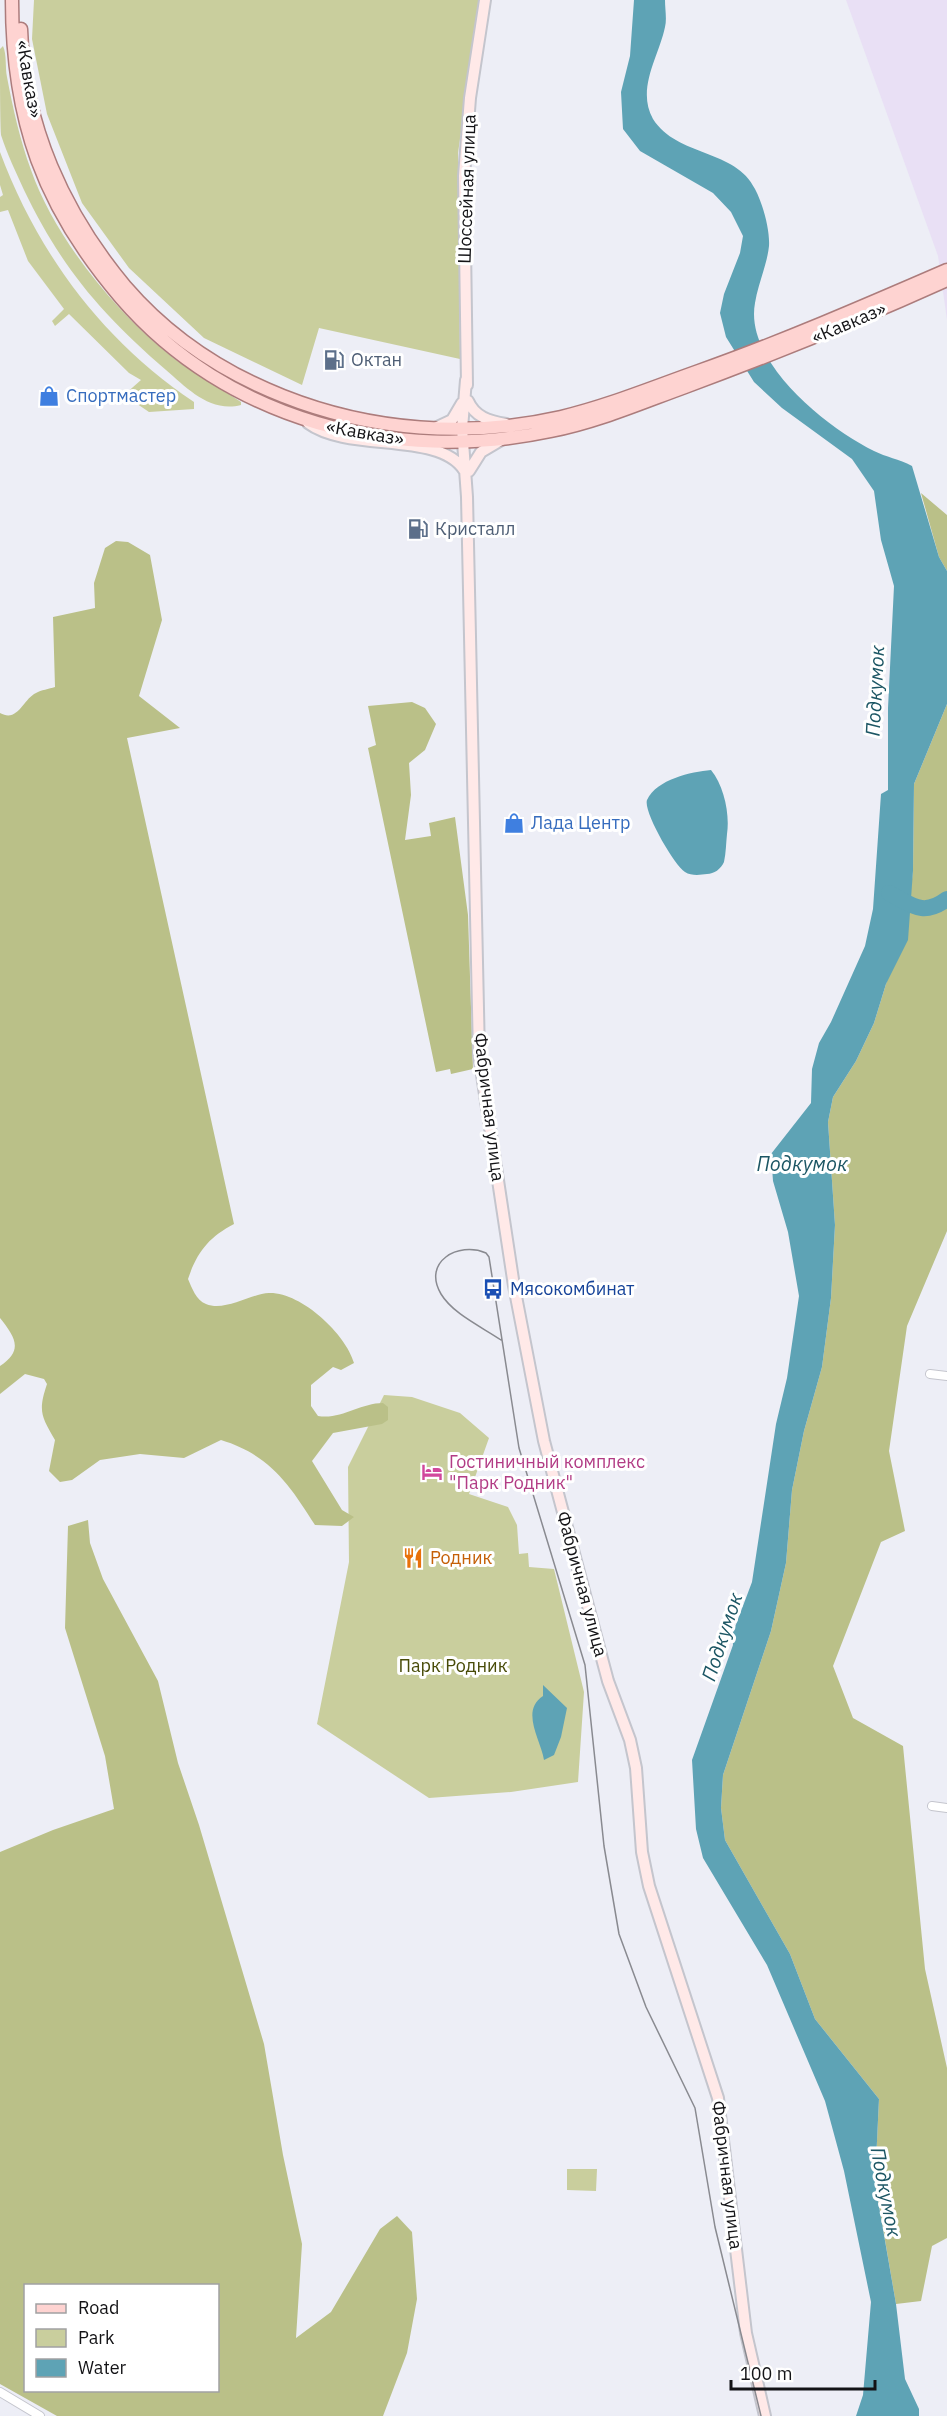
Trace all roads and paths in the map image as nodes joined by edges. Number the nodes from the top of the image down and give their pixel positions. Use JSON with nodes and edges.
{"nodes":[{"id":1,"x":12,"y":0,"type":"edge"},
{"id":2,"x":20,"y":0,"type":"edge"},
{"id":3,"x":485,"y":0,"type":"edge"},
{"id":4,"x":947,"y":270,"type":"edge"},
{"id":5,"x":947,"y":280,"type":"edge"},
{"id":6,"x":790,"y":342,"type":"junction"},
{"id":7,"x":717,"y":370,"type":"junction"},
{"id":8,"x":465,"y":401,"type":"junction"},
{"id":9,"x":604,"y":405,"type":"junction"},
{"id":10,"x":305,"y":421,"type":"junction"},
{"id":11,"x":464,"y":424,"type":"junction"},
{"id":12,"x":506,"y":424,"type":"junction"},
{"id":13,"x":433,"y":429,"type":"junction"},
{"id":14,"x":506,"y":438,"type":"junction"},
{"id":15,"x":467,"y":444,"type":"junction"},
{"id":16,"x":466,"y":471,"type":"junction"},
{"id":17,"x":467,"y":490,"type":"joint"},
{"id":18,"x":930,"y":1374,"type":"dead end"},
{"id":19,"x":947,"y":1376,"type":"edge"},
{"id":20,"x":932,"y":1806,"type":"dead end"},
{"id":21,"x":947,"y":1808,"type":"edge"},
{"id":22,"x":0,"y":2392,"type":"edge"},
{"id":23,"x":40,"y":2416,"type":"edge"},
{"id":24,"x":765,"y":2416,"type":"edge"}],
"edges":[{"from":1,"to":10,"type":"main road","name":"«Кавказ»"},
{"from":2,"to":13,"type":"main road","name":"«Кавказ»"},
{"from":3,"to":8,"type":"main road","name":"Шоссейная улица"},
{"from":4,"to":6,"type":"main road","name":"«Кавказ»"},
{"from":5,"to":6,"type":"main road","name":"«Кавказ»"},
{"from":6,"to":7,"type":"main road","name":"«Кавказ»"},
{"from":7,"to":9,"type":"main road","name":"«Кавказ»"},
{"from":7,"to":14,"type":"main road","name":"«Кавказ»"},
{"from":8,"to":11,"type":"main road","name":"Шоссейная улица"},
{"from":8,"to":12,"type":"main road"},
{"from":8,"to":13,"type":"main road"},
{"from":9,"to":12,"type":"main road","name":"«Кавказ»"},
{"from":9,"to":15,"type":"main road"},
{"from":10,"to":11,"type":"main road"},
{"from":10,"to":15,"type":"main road","name":"«Кавказ»"},
{"from":10,"to":16,"type":"main road"},
{"from":11,"to":12,"type":"main road","name":"«Кавказ»"},
{"from":11,"to":13,"type":"main road","name":"«Кавказ»"},
{"from":11,"to":15,"type":"main road","name":"Шоссейная улица"},
{"from":14,"to":15,"type":"main road","name":"«Кавказ»"},
{"from":14,"to":16,"type":"main road"},
{"from":15,"to":16,"type":"main road","name":"Шоссейная улица"},
{"from":16,"to":17,"type":"main road","name":"Шоссейная улица"},
{"from":17,"to":24,"type":"main road","name":"Фабричная улица"},
{"from":18,"to":19,"type":"street"},
{"from":20,"to":21,"type":"street"},
{"from":22,"to":23,"type":"street"}]}
